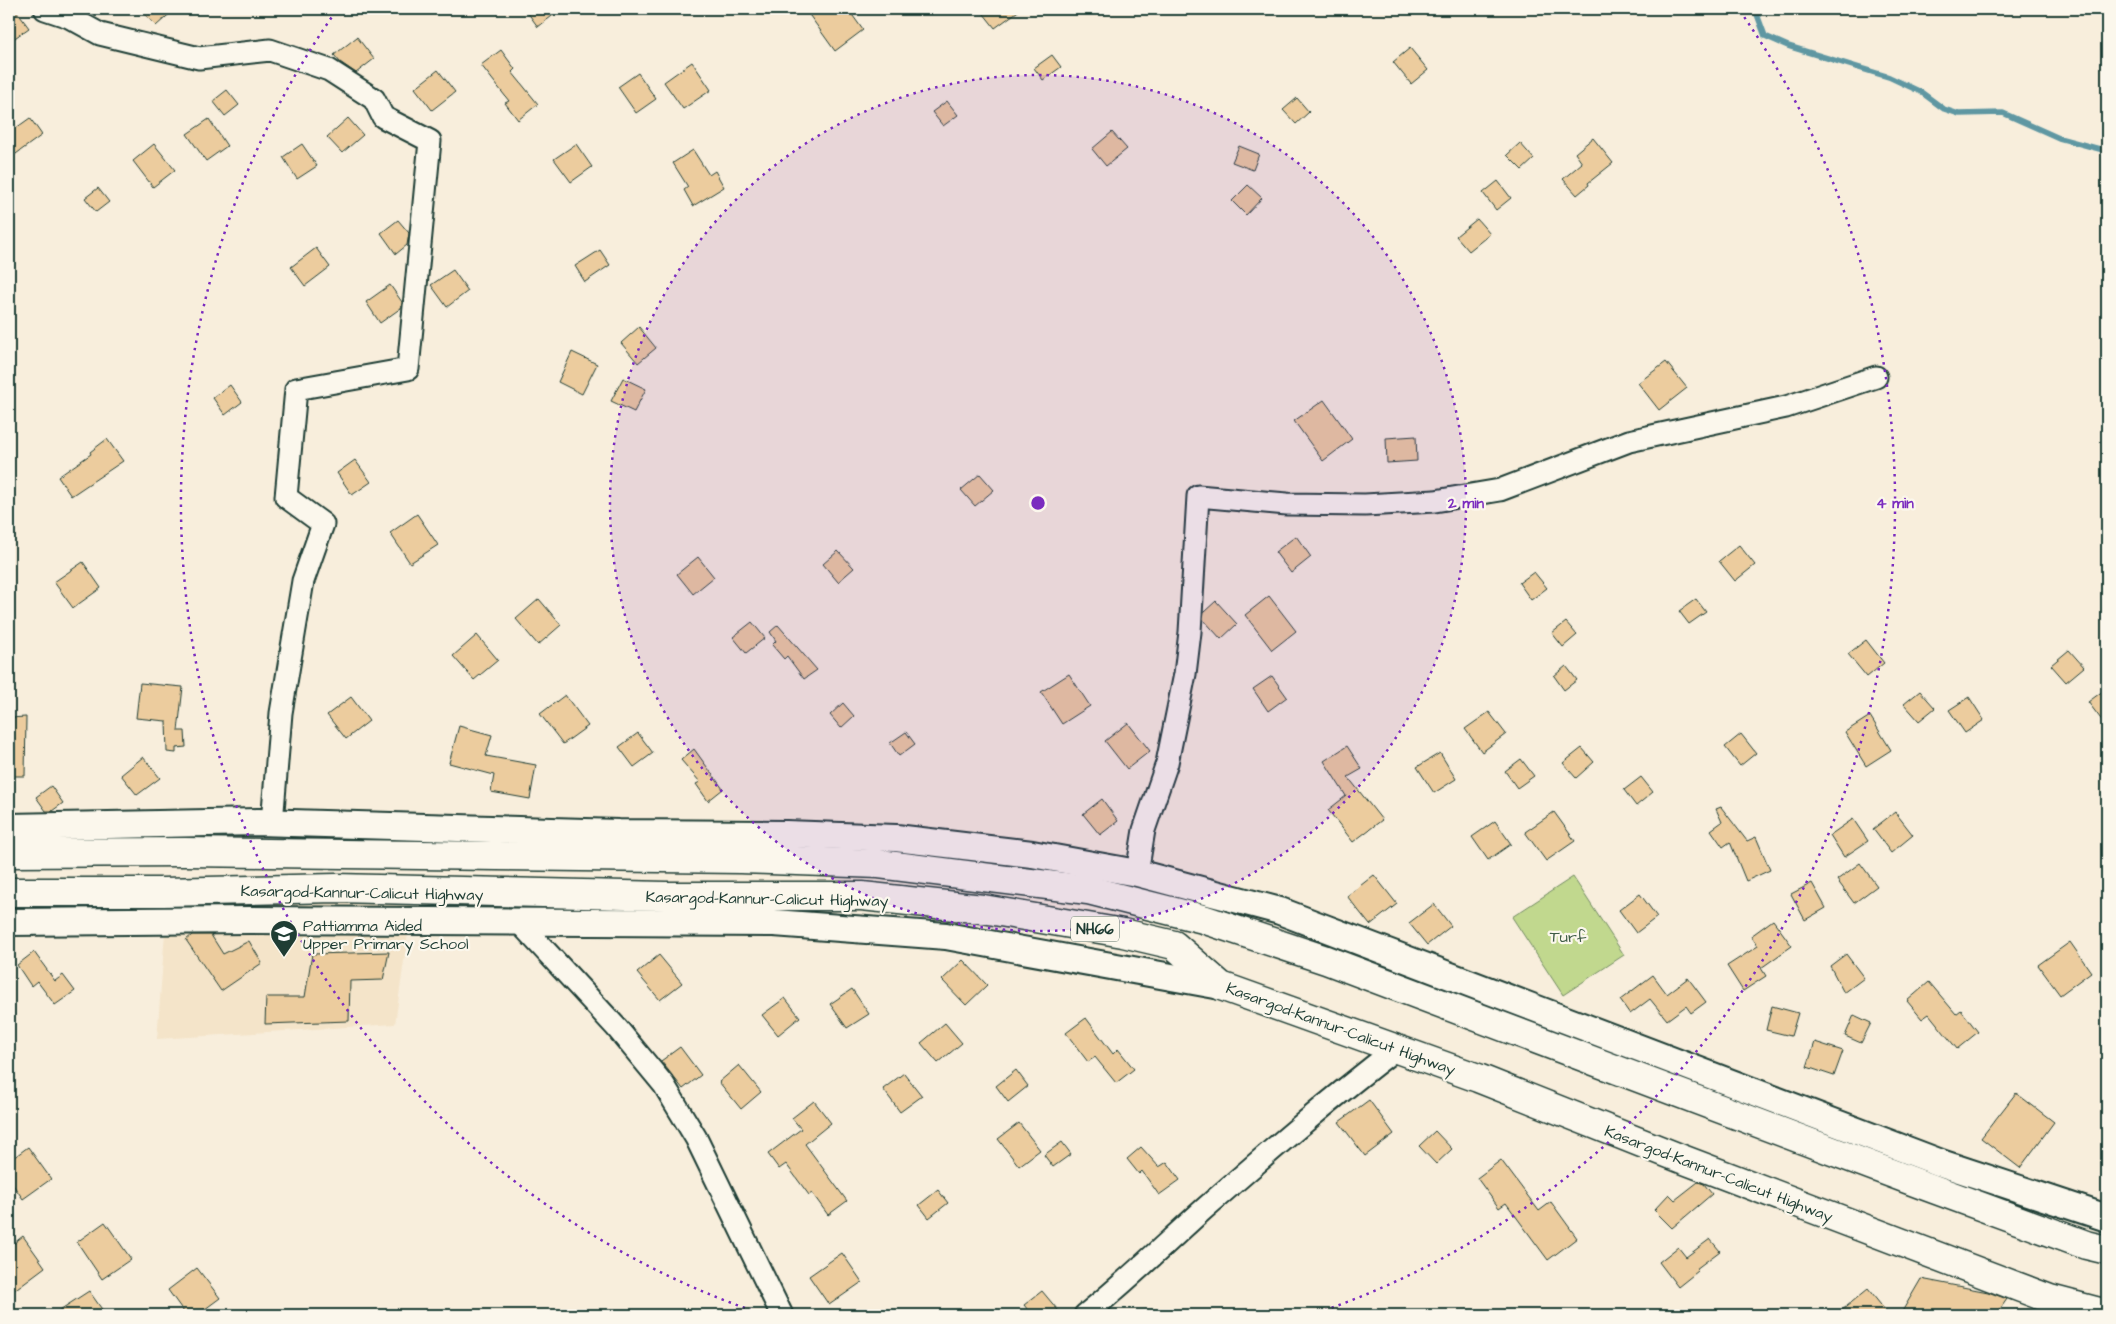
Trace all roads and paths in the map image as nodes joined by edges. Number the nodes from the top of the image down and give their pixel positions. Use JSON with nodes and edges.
{"nodes":[{"id":1,"x":45,"y":9,"type":"edge"},
{"id":2,"x":1876,"y":377,"type":"dead end"},
{"id":3,"x":272,"y":823,"type":"junction"},
{"id":4,"x":9,"y":827,"type":"edge"},
{"id":5,"x":9,"y":853,"type":"edge"},
{"id":6,"x":1137,"y":873,"type":"junction"},
{"id":7,"x":9,"y":892,"type":"edge"},
{"id":8,"x":9,"y":922,"type":"edge"},
{"id":9,"x":519,"y":922,"type":"junction"},
{"id":10,"x":1221,"y":986,"type":"junction"},
{"id":11,"x":1397,"y":1048,"type":"junction"},
{"id":12,"x":2107,"y":1218,"type":"edge"},
{"id":13,"x":2107,"y":1250,"type":"edge"},
{"id":14,"x":2107,"y":1314,"type":"edge"},
{"id":15,"x":782,"y":1315,"type":"edge"},
{"id":16,"x":1085,"y":1315,"type":"edge"}],
"edges":[{"from":1,"to":3,"type":"street"},
{"from":2,"to":6,"type":"street"},
{"from":3,"to":4,"type":"street"},
{"from":3,"to":6,"type":"street"},
{"from":5,"to":13,"type":"highway","number":"NH66"},
{"from":6,"to":12,"type":"street"},
{"from":7,"to":10,"type":"highway","name":"Kasargod-Kannur-Calicut Highway","number":"NH66"},
{"from":8,"to":9,"type":"street"},
{"from":9,"to":10,"type":"street"},
{"from":9,"to":15,"type":"street"},
{"from":10,"to":11,"type":"highway","name":"Kasargod-Kannur-Calicut Highway","number":"NH66"},
{"from":11,"to":14,"type":"highway","name":"Kasargod-Kannur-Calicut Highway","number":"NH66"},
{"from":11,"to":16,"type":"street"}]}
